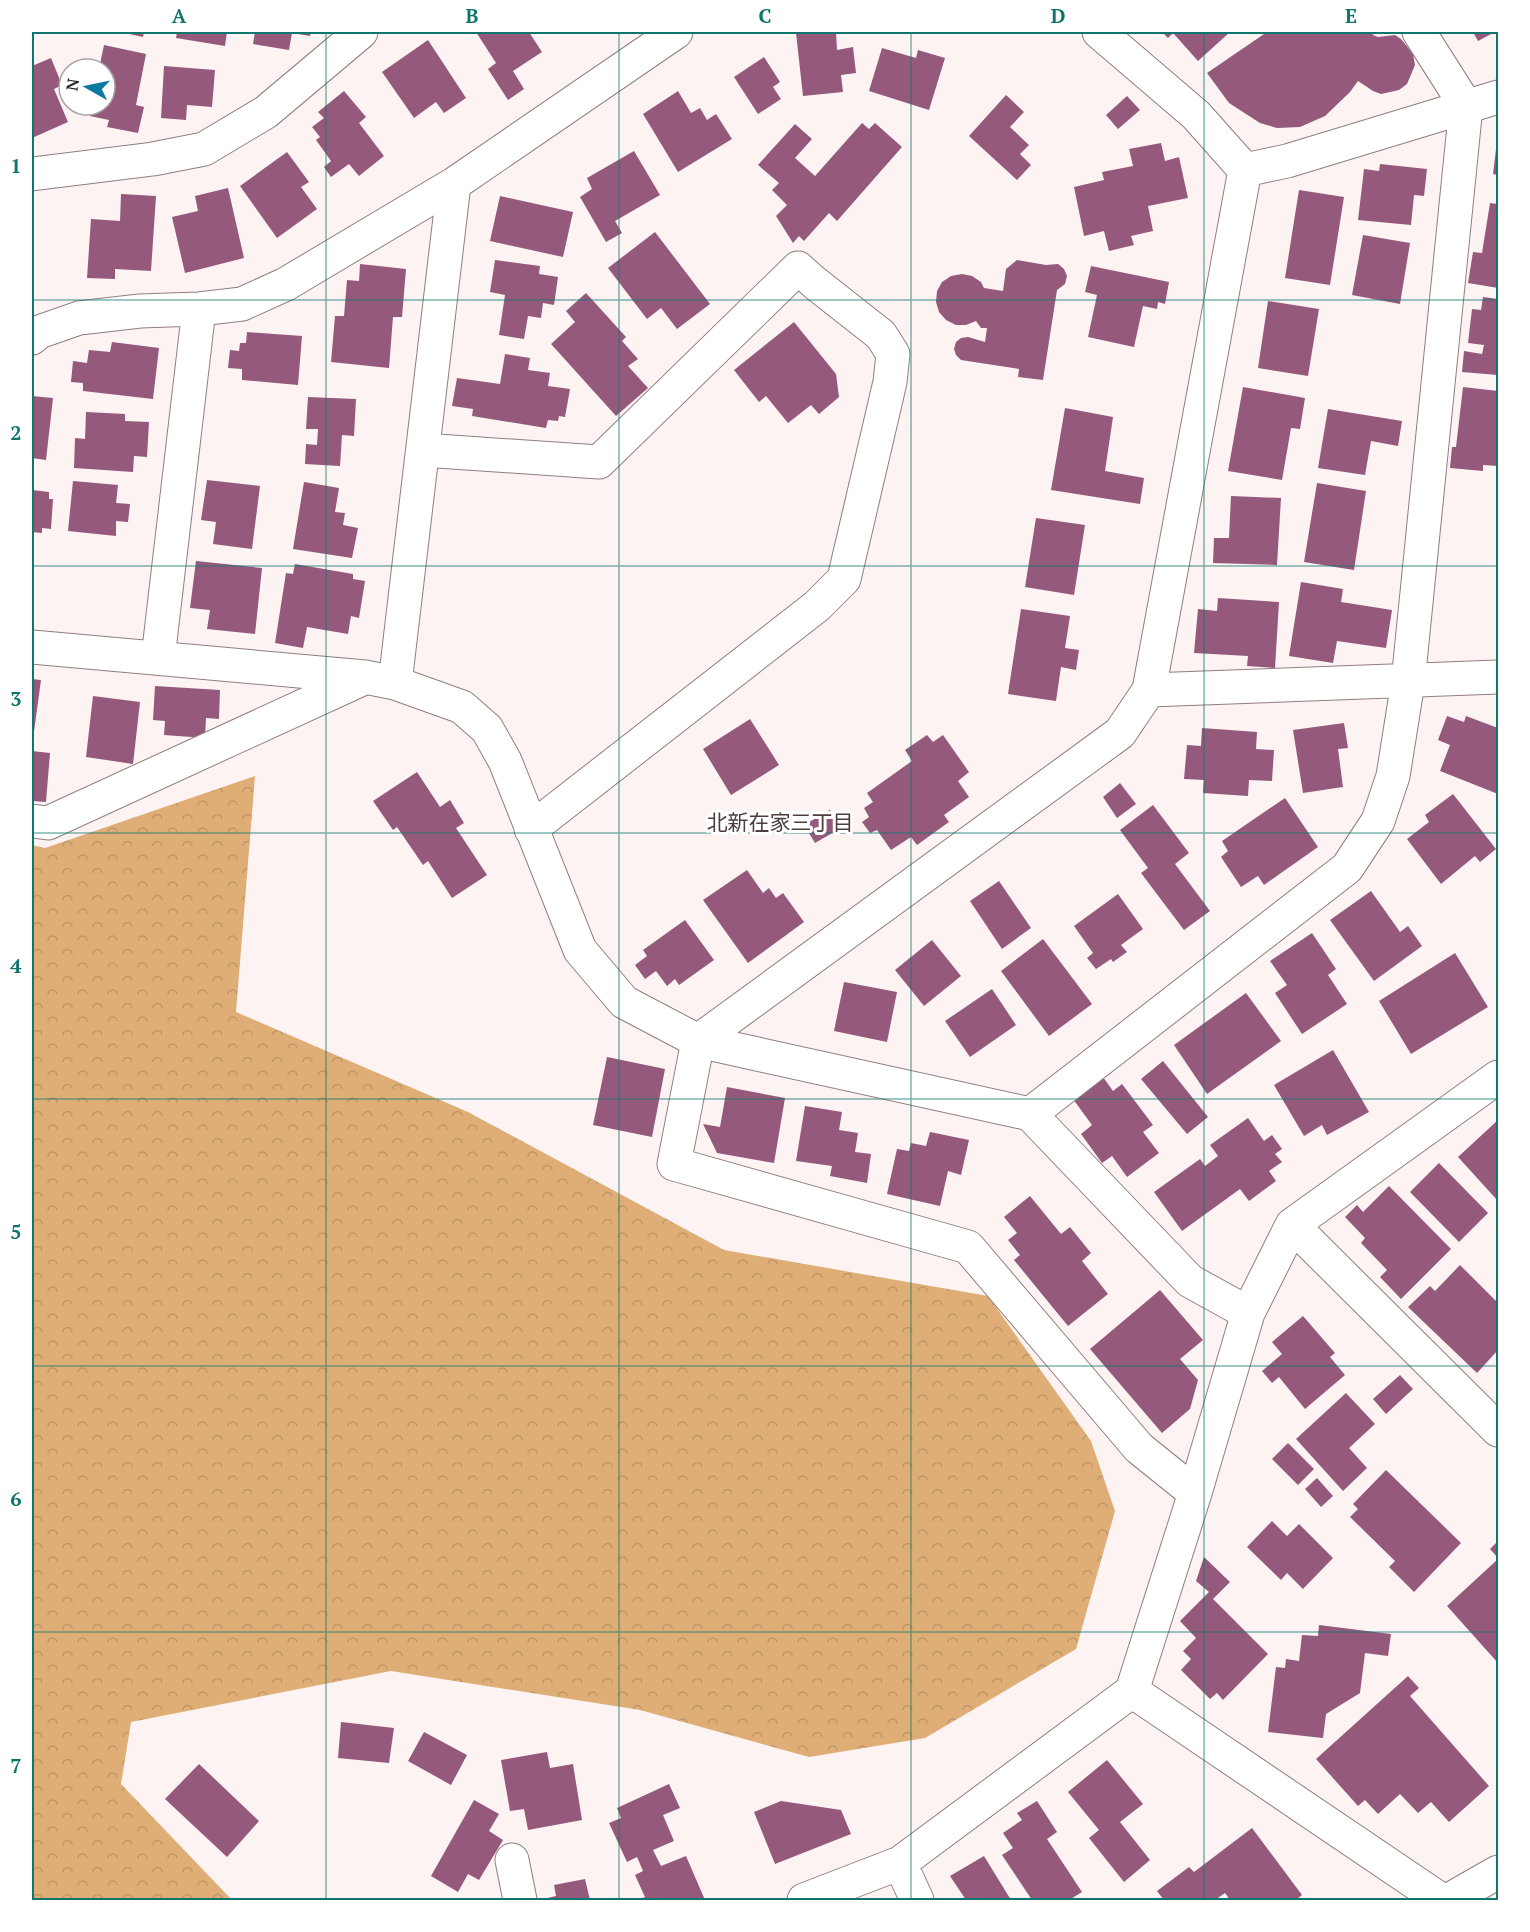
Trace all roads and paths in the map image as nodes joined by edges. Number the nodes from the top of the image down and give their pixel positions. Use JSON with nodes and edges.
{"nodes":[{"id":1,"x":361,"y":32,"type":"edge"},
{"id":2,"x":676,"y":32,"type":"edge"},
{"id":3,"x":1099,"y":32,"type":"edge"},
{"id":4,"x":1419,"y":32,"type":"edge"},
{"id":5,"x":1498,"y":97,"type":"edge"},
{"id":6,"x":1466,"y":106,"type":"junction"},
{"id":7,"x":1245,"y":170,"type":"junction"},
{"id":8,"x":32,"y":174,"type":"edge"},
{"id":9,"x":453,"y":184,"type":"junction"},
{"id":10,"x":200,"y":309,"type":"junction"},
{"id":11,"x":32,"y":338,"type":"edge"},
{"id":12,"x":423,"y":450,"type":"junction"},
{"id":13,"x":32,"y":647,"type":"edge"},
{"id":14,"x":158,"y":658,"type":"junction"},
{"id":15,"x":1498,"y":677,"type":"edge"},
{"id":16,"x":380,"y":680,"type":"junction"},
{"id":17,"x":1408,"y":682,"type":"junction"},
{"id":18,"x":1149,"y":690,"type":"junction"},
{"id":19,"x":32,"y":821,"type":"edge"},
{"id":20,"x":531,"y":829,"type":"junction"},
{"id":21,"x":698,"y":1041,"type":"junction"},
{"id":22,"x":1498,"y":1077,"type":"edge"},
{"id":23,"x":1030,"y":1114,"type":"junction"},
{"id":24,"x":1292,"y":1225,"type":"junction"},
{"id":25,"x":1248,"y":1314,"type":"junction"},
{"id":26,"x":1498,"y":1431,"type":"edge"},
{"id":27,"x":1195,"y":1493,"type":"junction"},
{"id":28,"x":1132,"y":1691,"type":"junction"},
{"id":29,"x":512,"y":1860,"type":"dead end"},
{"id":30,"x":900,"y":1863,"type":"junction"},
{"id":31,"x":1498,"y":1872,"type":"edge"},
{"id":32,"x":519,"y":1900,"type":"edge"},
{"id":33,"x":804,"y":1900,"type":"edge"},
{"id":34,"x":917,"y":1900,"type":"edge"},
{"id":35,"x":1441,"y":1900,"type":"edge"},
{"id":36,"x":1449,"y":1900,"type":"edge"}],
"edges":[{"from":1,"to":8,"type":"street"},
{"from":2,"to":9,"type":"street"},
{"from":3,"to":7,"type":"street"},
{"from":4,"to":6,"type":"street"},
{"from":5,"to":6,"type":"street"},
{"from":6,"to":7,"type":"street"},
{"from":6,"to":17,"type":"street"},
{"from":7,"to":18,"type":"street"},
{"from":9,"to":10,"type":"street"},
{"from":9,"to":12,"type":"street"},
{"from":10,"to":11,"type":"street"},
{"from":10,"to":14,"type":"street"},
{"from":12,"to":16,"type":"street"},
{"from":12,"to":20,"type":"street"},
{"from":13,"to":14,"type":"street"},
{"from":14,"to":16,"type":"street"},
{"from":15,"to":17,"type":"street"},
{"from":16,"to":19,"type":"street"},
{"from":16,"to":20,"type":"street"},
{"from":17,"to":18,"type":"street"},
{"from":17,"to":23,"type":"street"},
{"from":18,"to":21,"type":"street"},
{"from":20,"to":21,"type":"street"},
{"from":21,"to":23,"type":"street"},
{"from":21,"to":27,"type":"street"},
{"from":22,"to":24,"type":"street"},
{"from":23,"to":25,"type":"street"},
{"from":24,"to":25,"type":"street"},
{"from":24,"to":26,"type":"street"},
{"from":25,"to":27,"type":"street"},
{"from":27,"to":28,"type":"street"},
{"from":28,"to":30,"type":"street"},
{"from":28,"to":35,"type":"street"},
{"from":29,"to":32,"type":"street"},
{"from":30,"to":33,"type":"street"},
{"from":30,"to":34,"type":"street"},
{"from":31,"to":36,"type":"street"}]}
